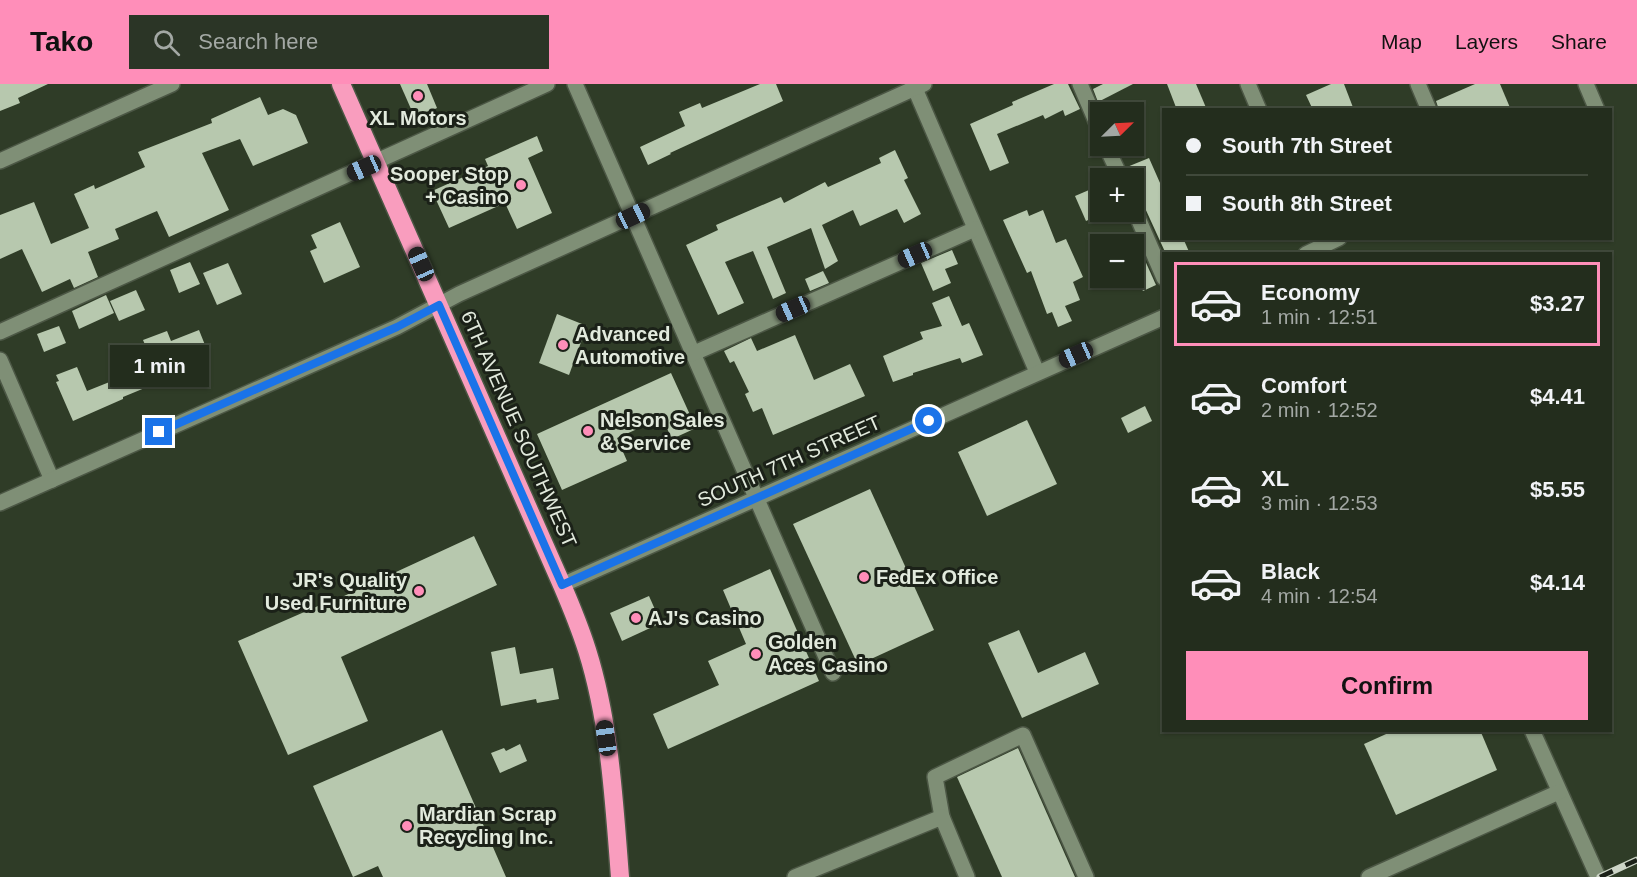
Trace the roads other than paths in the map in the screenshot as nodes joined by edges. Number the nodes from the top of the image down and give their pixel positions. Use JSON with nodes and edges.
{"nodes":[{"id":1,"x":172,"y":84,"type":"edge"},
{"id":2,"x":341,"y":84,"type":"edge"},
{"id":3,"x":547,"y":84,"type":"edge"},
{"id":4,"x":575,"y":84,"type":"edge"},
{"id":5,"x":1080,"y":84,"type":"edge"},
{"id":6,"x":1248,"y":84,"type":"edge"},
{"id":7,"x":1418,"y":84,"type":"edge"},
{"id":8,"x":1586,"y":84,"type":"edge"},
{"id":9,"x":918,"y":85,"type":"edge"},
{"id":10,"x":1090,"y":107,"type":"edge"},
{"id":11,"x":1258,"y":108,"type":"edge"},
{"id":12,"x":1429,"y":108,"type":"edge"},
{"id":13,"x":1597,"y":108,"type":"edge"},
{"id":14,"x":0,"y":161,"type":"edge"},
{"id":15,"x":376,"y":163,"type":"junction"},
{"id":16,"x":633,"y":216,"type":"junction"},
{"id":17,"x":1140,"y":222,"type":"edge"},
{"id":18,"x":975,"y":229,"type":"junction"},
{"id":19,"x":1334,"y":240,"type":"edge"},
{"id":20,"x":1316,"y":248,"type":"edge"},
{"id":21,"x":1162,"y":273,"type":"edge"},
{"id":22,"x":439,"y":305,"type":"junction"},
{"id":23,"x":1162,"y":318,"type":"edge"},
{"id":24,"x":0,"y":332,"type":"edge"},
{"id":25,"x":692,"y":354,"type":"junction"},
{"id":26,"x":0,"y":360,"type":"edge"},
{"id":27,"x":1037,"y":372,"type":"junction"},
{"id":28,"x":52,"y":480,"type":"junction"},
{"id":29,"x":755,"y":499,"type":"junction"},
{"id":30,"x":0,"y":503,"type":"edge"},
{"id":31,"x":562,"y":585,"type":"junction"},
{"id":32,"x":833,"y":673,"type":"dead end"},
{"id":33,"x":1533,"y":732,"type":"edge"},
{"id":34,"x":1559,"y":792,"type":"junction"},
{"id":35,"x":942,"y":817,"type":"junction"},
{"id":36,"x":620,"y":877,"type":"edge"},
{"id":37,"x":795,"y":877,"type":"edge"},
{"id":38,"x":967,"y":877,"type":"edge"},
{"id":39,"x":1086,"y":877,"type":"edge"},
{"id":40,"x":1369,"y":877,"type":"edge"},
{"id":41,"x":1598,"y":877,"type":"edge"}],
"edges":[{"from":1,"to":14,"type":"street"},
{"from":2,"to":15,"type":"highway","name":"6TH AVENUE SOUTHWEST"},
{"from":3,"to":15,"type":"street"},
{"from":4,"to":16,"type":"street"},
{"from":5,"to":10,"type":"street"},
{"from":6,"to":11,"type":"street"},
{"from":7,"to":12,"type":"street"},
{"from":8,"to":13,"type":"street"},
{"from":9,"to":16,"type":"street"},
{"from":9,"to":18,"type":"street"},
{"from":15,"to":22,"type":"highway","name":"6TH AVENUE SOUTHWEST"},
{"from":15,"to":24,"type":"street"},
{"from":16,"to":22,"type":"street"},
{"from":16,"to":25,"type":"street"},
{"from":17,"to":21,"type":"street"},
{"from":18,"to":25,"type":"street"},
{"from":18,"to":27,"type":"street"},
{"from":19,"to":20,"type":"street"},
{"from":22,"to":28,"type":"street"},
{"from":22,"to":31,"type":"highway","name":"6TH AVENUE SOUTHWEST"},
{"from":23,"to":27,"type":"street","name":"SOUTH 7TH STREET"},
{"from":25,"to":29,"type":"street"},
{"from":26,"to":28,"type":"street"},
{"from":27,"to":29,"type":"street","name":"SOUTH 7TH STREET"},
{"from":28,"to":30,"type":"street"},
{"from":29,"to":31,"type":"street","name":"SOUTH 7TH STREET"},
{"from":29,"to":32,"type":"street"},
{"from":31,"to":36,"type":"highway","name":"6TH AVENUE SOUTHWEST"},
{"from":33,"to":34,"type":"street"},
{"from":34,"to":40,"type":"street"},
{"from":34,"to":41,"type":"street"},
{"from":35,"to":37,"type":"street"},
{"from":35,"to":38,"type":"street"},
{"from":35,"to":39,"type":"street"}]}
